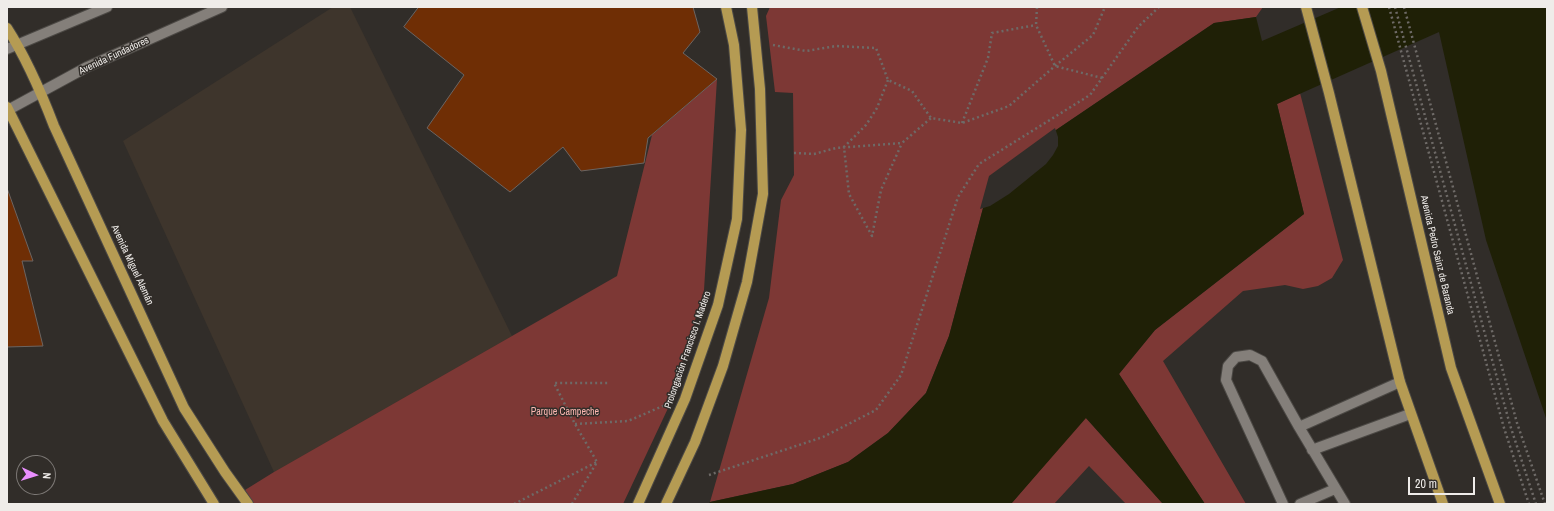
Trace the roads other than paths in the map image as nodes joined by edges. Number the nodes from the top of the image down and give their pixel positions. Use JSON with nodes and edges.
{"nodes":[{"id":1,"x":107,"y":7,"type":"edge"},
{"id":2,"x":222,"y":7,"type":"edge"},
{"id":3,"x":726,"y":7,"type":"edge"},
{"id":4,"x":752,"y":7,"type":"edge"},
{"id":5,"x":1306,"y":7,"type":"edge"},
{"id":6,"x":1362,"y":7,"type":"edge"},
{"id":7,"x":7,"y":28,"type":"edge"},
{"id":8,"x":18,"y":45,"type":"junction"},
{"id":9,"x":7,"y":49,"type":"edge"},
{"id":10,"x":41,"y":92,"type":"junction"},
{"id":11,"x":8,"y":108,"type":"edge"},
{"id":12,"x":1400,"y":382,"type":"junction"},
{"id":13,"x":1410,"y":414,"type":"junction"},
{"id":14,"x":1299,"y":427,"type":"junction"},
{"id":15,"x":1312,"y":450,"type":"junction"},
{"id":16,"x":1335,"y":489,"type":"junction"},
{"id":17,"x":214,"y":504,"type":"edge"},
{"id":18,"x":248,"y":504,"type":"edge"},
{"id":19,"x":638,"y":504,"type":"edge"},
{"id":20,"x":666,"y":504,"type":"edge"},
{"id":21,"x":1283,"y":504,"type":"edge"},
{"id":22,"x":1300,"y":504,"type":"edge"},
{"id":23,"x":1345,"y":504,"type":"edge"},
{"id":24,"x":1442,"y":504,"type":"edge"},
{"id":25,"x":1500,"y":504,"type":"edge"}],
"edges":[{"from":1,"to":8,"type":"street"},
{"from":2,"to":10,"type":"street","name":"Avenida Fundadores"},
{"from":3,"to":19,"type":"main road","name":"Prolongación Francisco I. Madero"},
{"from":4,"to":20,"type":"main road"},
{"from":5,"to":12,"type":"main road"},
{"from":6,"to":25,"type":"main road","name":"Avenida Pedro Sainz de Baranda"},
{"from":7,"to":8,"type":"main road","name":"Avenida Miguel Alemán"},
{"from":8,"to":9,"type":"street"},
{"from":8,"to":10,"type":"main road","name":"Avenida Miguel Alemán"},
{"from":10,"to":11,"type":"street","name":"Avenida Fundadores"},
{"from":10,"to":18,"type":"main road","name":"Avenida Miguel Alemán"},
{"from":11,"to":17,"type":"main road"},
{"from":12,"to":13,"type":"main road"},
{"from":12,"to":14,"type":"street"},
{"from":13,"to":15,"type":"street"},
{"from":13,"to":24,"type":"main road"},
{"from":14,"to":15,"type":"street"},
{"from":14,"to":21,"type":"street"},
{"from":15,"to":16,"type":"street"},
{"from":16,"to":22,"type":"street"},
{"from":16,"to":23,"type":"street"}]}
